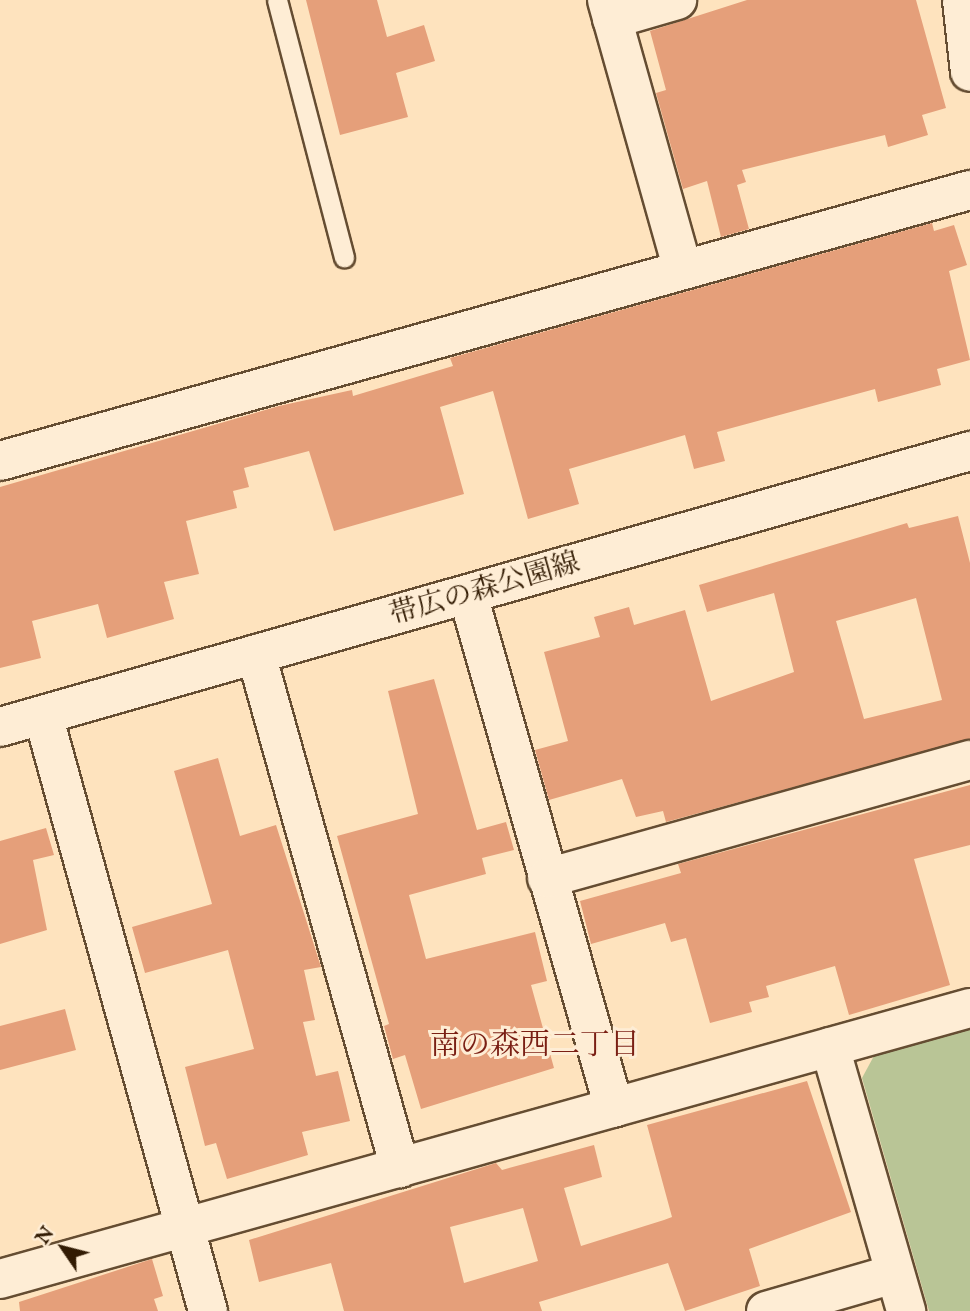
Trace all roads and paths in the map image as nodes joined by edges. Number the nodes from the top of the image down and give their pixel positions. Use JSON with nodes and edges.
{"nodes":[{"id":1,"x":277,"y":0,"type":"edge"},
{"id":2,"x":677,"y":0,"type":"edge"},
{"id":3,"x":961,"y":0,"type":"edge"},
{"id":4,"x":610,"y":9,"type":"edge"},
{"id":5,"x":970,"y":72,"type":"edge"},
{"id":6,"x":970,"y":190,"type":"edge"},
{"id":7,"x":344,"y":257,"type":"dead end"},
{"id":8,"x":682,"y":267,"type":"junction"},
{"id":9,"x":970,"y":451,"type":"edge"},
{"id":10,"x":0,"y":461,"type":"edge"},
{"id":11,"x":468,"y":595,"type":"junction"},
{"id":12,"x":256,"y":654,"type":"junction"},
{"id":13,"x":43,"y":715,"type":"junction"},
{"id":14,"x":0,"y":727,"type":"edge"},
{"id":15,"x":970,"y":760,"type":"edge"},
{"id":16,"x":547,"y":878,"type":"junction"},
{"id":17,"x":970,"y":1008,"type":"edge"},
{"id":18,"x":830,"y":1047,"type":"junction"},
{"id":19,"x":614,"y":1108,"type":"junction"},
{"id":20,"x":400,"y":1168,"type":"junction"},
{"id":21,"x":184,"y":1229,"type":"junction"},
{"id":22,"x":894,"y":1274,"type":"junction"},
{"id":23,"x":0,"y":1279,"type":"edge"},
{"id":24,"x":208,"y":1311,"type":"edge"},
{"id":25,"x":766,"y":1311,"type":"edge"},
{"id":26,"x":905,"y":1311,"type":"edge"}],
"edges":[{"from":1,"to":7,"type":"lane"},
{"from":2,"to":4,"type":"street"},
{"from":3,"to":5,"type":"street"},
{"from":4,"to":8,"type":"street"},
{"from":6,"to":8,"type":"street"},
{"from":8,"to":10,"type":"street"},
{"from":9,"to":11,"type":"street","name":"帯広の森公園線"},
{"from":11,"to":12,"type":"street","name":"帯広の森公園線"},
{"from":11,"to":16,"type":"street"},
{"from":12,"to":13,"type":"street","name":"帯広の森公園線"},
{"from":12,"to":20,"type":"street"},
{"from":13,"to":14,"type":"street","name":"帯広の森公園線"},
{"from":13,"to":21,"type":"street"},
{"from":15,"to":16,"type":"street"},
{"from":16,"to":19,"type":"street"},
{"from":17,"to":18,"type":"street"},
{"from":18,"to":19,"type":"street"},
{"from":18,"to":22,"type":"street"},
{"from":19,"to":20,"type":"street"},
{"from":20,"to":21,"type":"street"},
{"from":21,"to":23,"type":"street"},
{"from":21,"to":24,"type":"street"},
{"from":22,"to":25,"type":"street"},
{"from":22,"to":26,"type":"street"}]}
